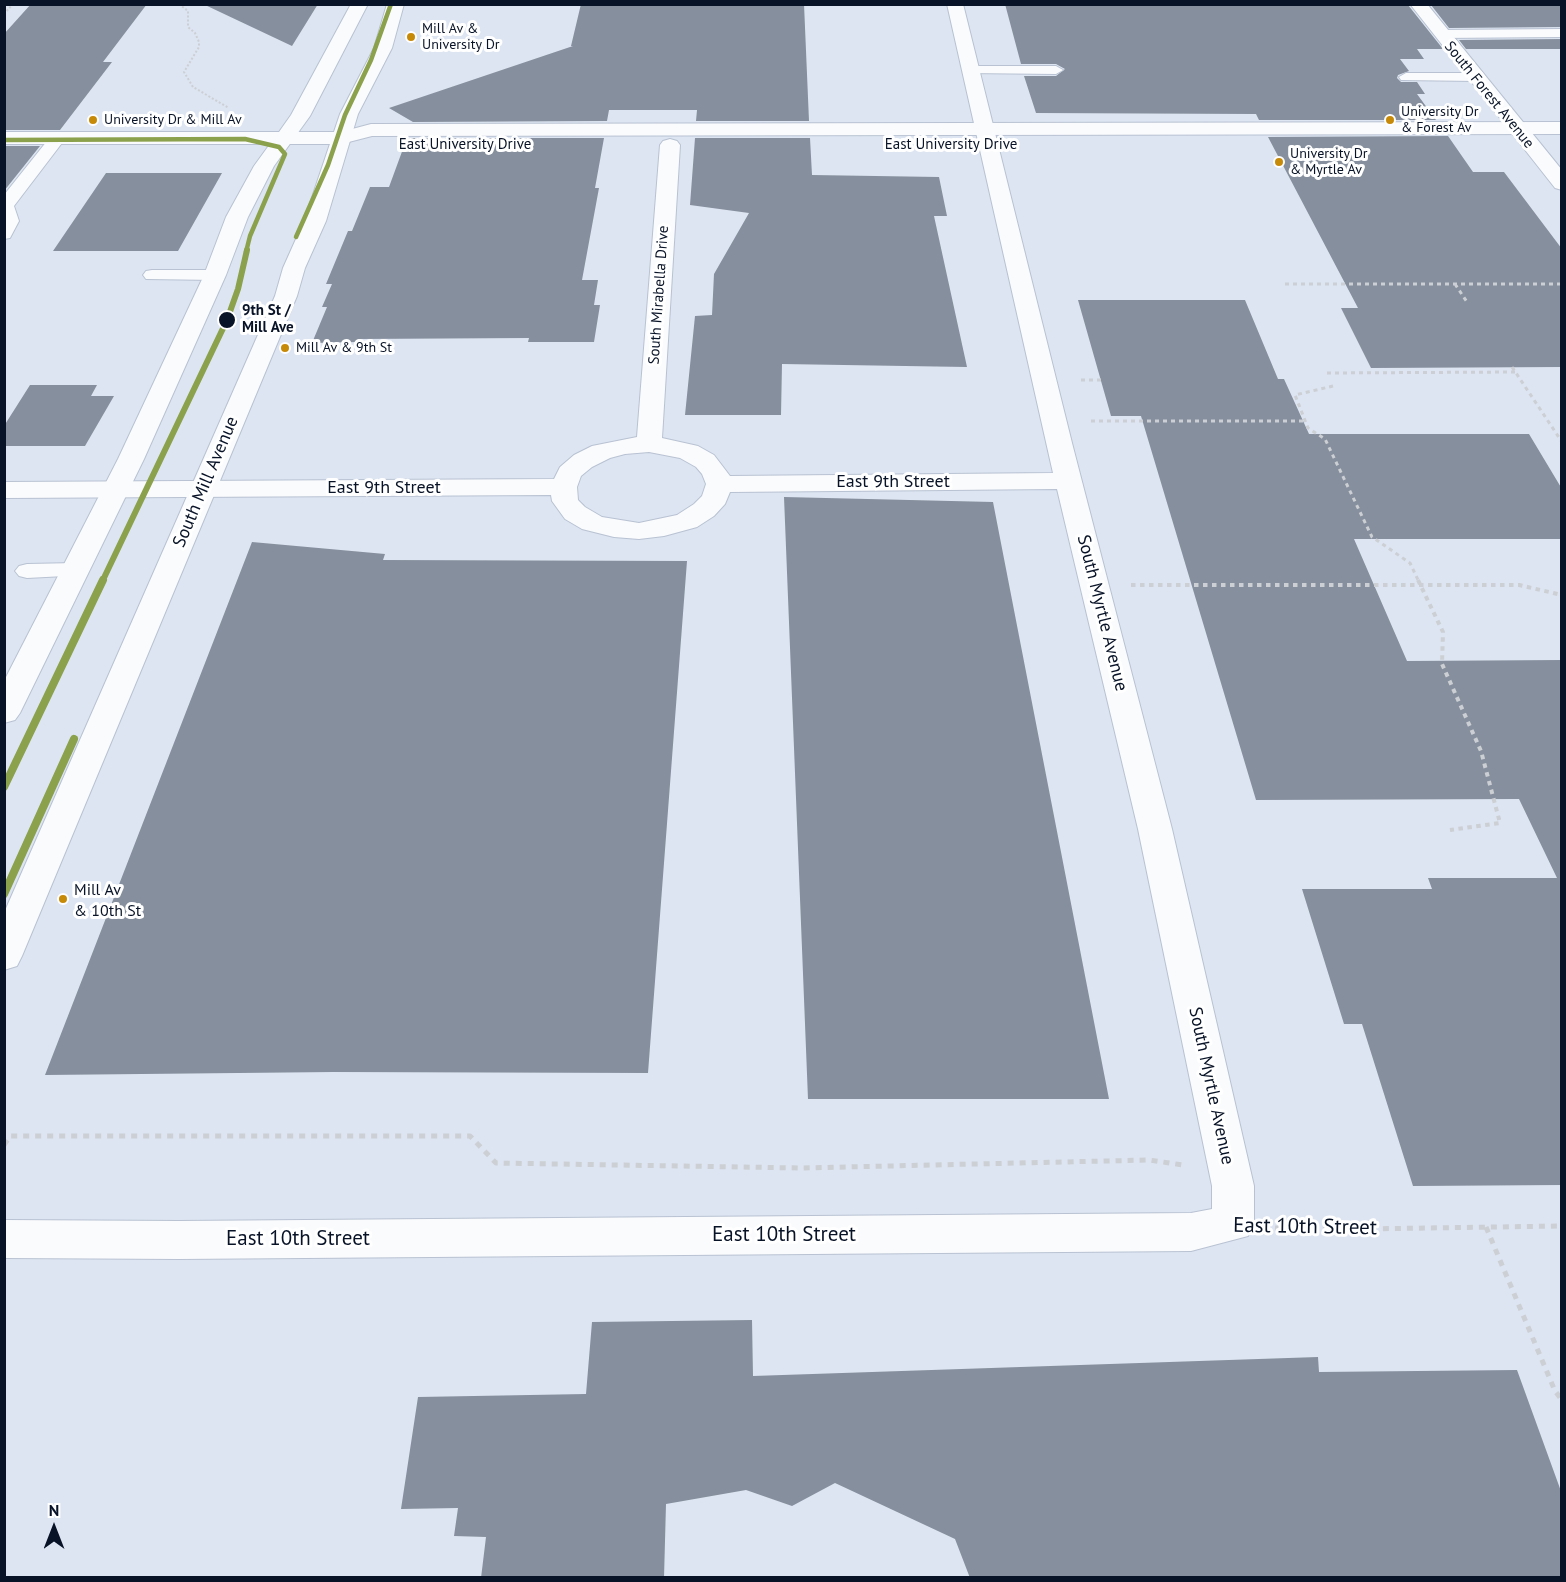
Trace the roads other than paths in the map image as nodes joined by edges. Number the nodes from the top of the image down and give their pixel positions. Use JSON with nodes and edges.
{"nodes":[{"id":1,"x":360,"y":4,"type":"edge"},
{"id":2,"x":396,"y":4,"type":"edge"},
{"id":3,"x":955,"y":4,"type":"edge"},
{"id":4,"x":1418,"y":4,"type":"edge"},
{"id":5,"x":1562,"y":33,"type":"edge"},
{"id":6,"x":1441,"y":34,"type":"junction"},
{"id":7,"x":971,"y":70,"type":"junction"},
{"id":8,"x":1056,"y":70,"type":"dead end"},
{"id":9,"x":1406,"y":77,"type":"dead end"},
{"id":10,"x":1475,"y":77,"type":"junction"},
{"id":11,"x":1562,"y":128,"type":"edge"},
{"id":12,"x":1522,"y":136,"type":"junction"},
{"id":13,"x":985,"y":137,"type":"junction"},
{"id":14,"x":4,"y":138,"type":"edge"},
{"id":15,"x":285,"y":138,"type":"junction"},
{"id":16,"x":341,"y":138,"type":"junction"},
{"id":17,"x":57,"y":139,"type":"junction"},
{"id":18,"x":1562,"y":143,"type":"edge"},
{"id":19,"x":670,"y":145,"type":"junction"},
{"id":20,"x":1562,"y":184,"type":"edge"},
{"id":21,"x":4,"y":234,"type":"edge"},
{"id":22,"x":152,"y":275,"type":"dead end"},
{"id":23,"x":215,"y":275,"type":"junction"},
{"id":24,"x":649,"y":444,"type":"junction"},
{"id":25,"x":1068,"y":481,"type":"junction"},
{"id":26,"x":718,"y":484,"type":"junction"},
{"id":27,"x":564,"y":487,"type":"junction"},
{"id":28,"x":115,"y":489,"type":"junction"},
{"id":29,"x":204,"y":489,"type":"junction"},
{"id":30,"x":4,"y":490,"type":"edge"},
{"id":31,"x":75,"y":570,"type":"junction"},
{"id":32,"x":27,"y":571,"type":"dead end"},
{"id":33,"x":4,"y":713,"type":"edge"},
{"id":34,"x":4,"y":956,"type":"edge"},
{"id":35,"x":1233,"y":1223,"type":"joint"},
{"id":36,"x":4,"y":1239,"type":"edge"}],
"edges":[{"from":1,"to":15,"type":"main road"},
{"from":2,"to":16,"type":"main road","name":"South Mill Avenue"},
{"from":3,"to":7,"type":"main road","name":"South Myrtle Avenue"},
{"from":4,"to":6,"type":"main road","name":"South Forest Avenue"},
{"from":5,"to":6,"type":"lane"},
{"from":6,"to":10,"type":"main road","name":"South Forest Avenue"},
{"from":7,"to":8,"type":"lane"},
{"from":7,"to":13,"type":"main road","name":"South Myrtle Avenue"},
{"from":9,"to":10,"type":"lane"},
{"from":10,"to":12,"type":"main road","name":"South Forest Avenue"},
{"from":11,"to":12,"type":"main road","name":"East University Drive"},
{"from":12,"to":13,"type":"main road","name":"East University Drive"},
{"from":12,"to":18,"type":"main road","name":"East University Drive"},
{"from":12,"to":20,"type":"main road","name":"South Forest Avenue"},
{"from":13,"to":16,"type":"main road","name":"East University Drive"},
{"from":13,"to":19,"type":"main road","name":"East University Drive"},
{"from":13,"to":25,"type":"main road","name":"South Myrtle Avenue"},
{"from":14,"to":17,"type":"main road","name":"East University Drive"},
{"from":15,"to":16,"type":"main road","name":"East University Drive"},
{"from":15,"to":17,"type":"main road","name":"East University Drive"},
{"from":15,"to":23,"type":"main road"},
{"from":16,"to":19,"type":"main road","name":"East University Drive"},
{"from":16,"to":29,"type":"main road","name":"South Mill Avenue"},
{"from":17,"to":21,"type":"lane"},
{"from":19,"to":24,"type":"main road","name":"South Mirabella Drive"},
{"from":22,"to":23,"type":"lane"},
{"from":23,"to":28,"type":"main road"},
{"from":24,"to":26,"type":"main road"},
{"from":24,"to":27,"type":"main road"},
{"from":25,"to":26,"type":"main road","name":"East 9th Street"},
{"from":25,"to":35,"type":"main road","name":"South Myrtle Avenue"},
{"from":26,"to":27,"type":"main road"},
{"from":27,"to":29,"type":"main road","name":"East 9th Street"},
{"from":28,"to":29,"type":"main road","name":"East 9th Street"},
{"from":28,"to":30,"type":"main road","name":"East 9th Street"},
{"from":28,"to":31,"type":"main road"},
{"from":29,"to":34,"type":"main road","name":"South Mill Avenue"},
{"from":31,"to":32,"type":"lane"},
{"from":31,"to":33,"type":"main road"},
{"from":35,"to":36,"type":"main road","name":"East 10th Street"}]}
